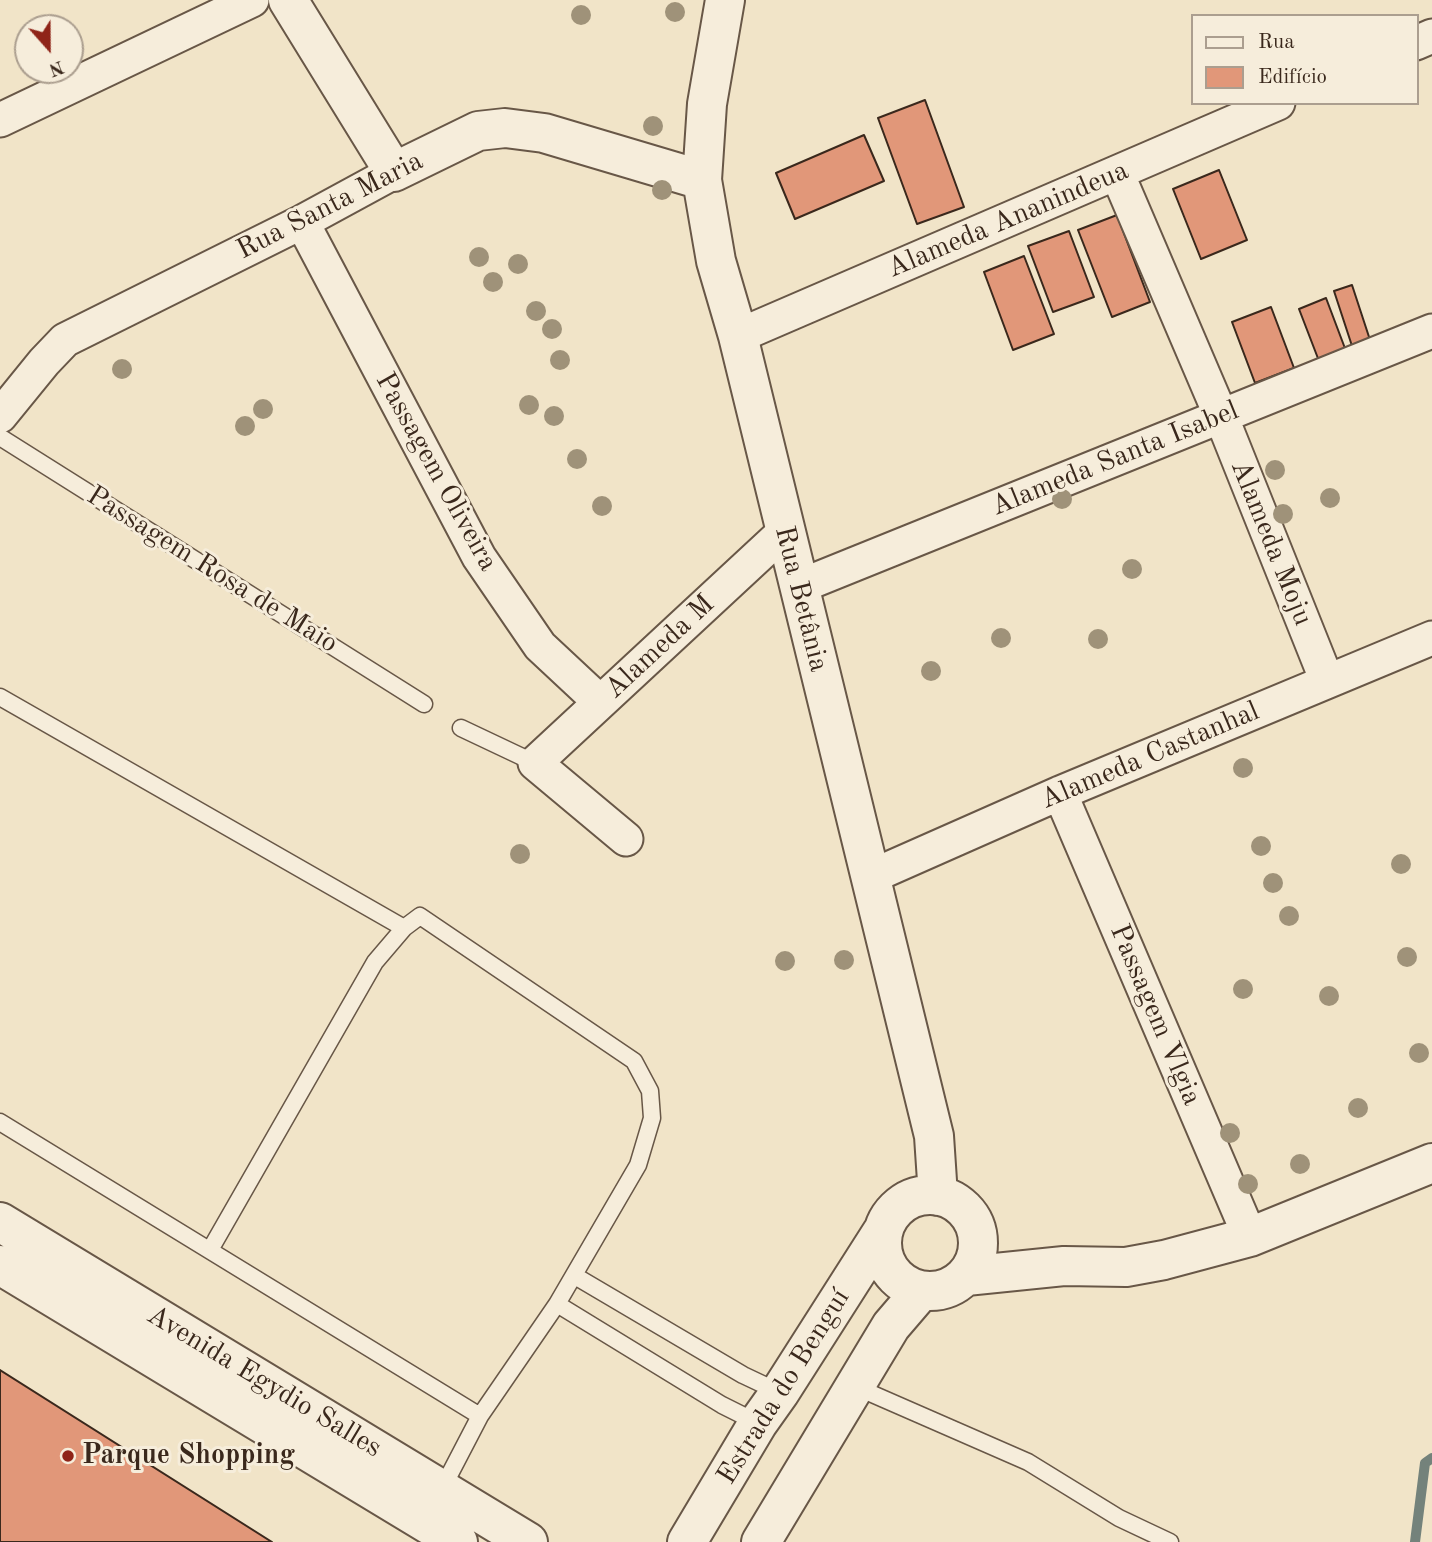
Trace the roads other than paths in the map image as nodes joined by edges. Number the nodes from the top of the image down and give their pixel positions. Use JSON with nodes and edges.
{"nodes":[{"id":1,"x":252,"y":0,"type":"edge"},
{"id":2,"x":288,"y":0,"type":"edge"},
{"id":3,"x":725,"y":0,"type":"edge"},
{"id":4,"x":1273,"y":105,"type":"edge"},
{"id":5,"x":0,"y":120,"type":"edge"},
{"id":6,"x":394,"y":172,"type":"junction"},
{"id":7,"x":1117,"y":173,"type":"junction"},
{"id":8,"x":702,"y":180,"type":"junction"},
{"id":9,"x":302,"y":222,"type":"junction"},
{"id":10,"x":1432,"y":331,"type":"edge"},
{"id":11,"x":738,"y":337,"type":"junction"},
{"id":12,"x":0,"y":416,"type":"edge"},
{"id":13,"x":1221,"y":416,"type":"junction"},
{"id":14,"x":0,"y":438,"type":"edge"},
{"id":15,"x":785,"y":531,"type":"junction"},
{"id":16,"x":798,"y":587,"type":"junction"},
{"id":17,"x":1432,"y":638,"type":"edge"},
{"id":18,"x":1327,"y":681,"type":"junction"},
{"id":19,"x":0,"y":696,"type":"edge"},
{"id":20,"x":600,"y":702,"type":"junction"},
{"id":21,"x":424,"y":704,"type":"dead end"},
{"id":22,"x":461,"y":728,"type":"dead end"},
{"id":23,"x":535,"y":763,"type":"junction"},
{"id":24,"x":1060,"y":793,"type":"junction"},
{"id":25,"x":626,"y":839,"type":"dead end"},
{"id":26,"x":870,"y":877,"type":"junction"},
{"id":27,"x":404,"y":928,"type":"junction"},
{"id":28,"x":0,"y":1122,"type":"edge"},
{"id":29,"x":1432,"y":1163,"type":"edge"},
{"id":30,"x":938,"y":1196,"type":"junction"},
{"id":31,"x":0,"y":1222,"type":"edge"},
{"id":32,"x":977,"y":1229,"type":"junction"},
{"id":33,"x":882,"y":1232,"type":"junction"},
{"id":34,"x":1250,"y":1237,"type":"junction"},
{"id":35,"x":210,"y":1250,"type":"junction"},
{"id":36,"x":0,"y":1265,"type":"edge"},
{"id":37,"x":1065,"y":1266,"type":"junction"},
{"id":38,"x":575,"y":1276,"type":"junction"},
{"id":39,"x":966,"y":1276,"type":"junction"},
{"id":40,"x":921,"y":1291,"type":"junction"},
{"id":41,"x":557,"y":1304,"type":"junction"},
{"id":42,"x":854,"y":1386,"type":"junction"},
{"id":43,"x":780,"y":1392,"type":"junction"},
{"id":44,"x":481,"y":1416,"type":"junction"},
{"id":45,"x":758,"y":1423,"type":"junction"},
{"id":46,"x":442,"y":1489,"type":"junction"},
{"id":47,"x":458,"y":1542,"type":"edge"},
{"id":48,"x":528,"y":1542,"type":"edge"},
{"id":49,"x":687,"y":1542,"type":"edge"},
{"id":50,"x":761,"y":1542,"type":"edge"},
{"id":51,"x":1170,"y":1542,"type":"edge"}],
"edges":[{"from":1,"to":5,"type":"street"},
{"from":2,"to":6,"type":"street"},
{"from":3,"to":8,"type":"street","name":"Rua Betânia"},
{"from":4,"to":7,"type":"street","name":"Alameda Ananindeua"},
{"from":6,"to":8,"type":"street","name":"Rua Santa Maria"},
{"from":6,"to":9,"type":"street","name":"Rua Santa Maria"},
{"from":7,"to":11,"type":"street","name":"Alameda Ananindeua"},
{"from":7,"to":13,"type":"street","name":"Alameda Moju"},
{"from":8,"to":11,"type":"street","name":"Rua Betânia"},
{"from":9,"to":12,"type":"street","name":"Rua Santa Maria"},
{"from":9,"to":20,"type":"street","name":"Passagem Oliveira"},
{"from":10,"to":13,"type":"street","name":"Alameda Santa Isabel"},
{"from":11,"to":15,"type":"street","name":"Rua Betânia"},
{"from":13,"to":16,"type":"street","name":"Alameda Santa Isabel"},
{"from":13,"to":18,"type":"street","name":"Alameda Moju"},
{"from":14,"to":21,"type":"lane","name":"Passagem Rosa de Maio"},
{"from":15,"to":16,"type":"street","name":"Rua Betânia"},
{"from":15,"to":20,"type":"street","name":"Alameda M"},
{"from":16,"to":26,"type":"street","name":"Rua Betânia"},
{"from":17,"to":18,"type":"street","name":"Alameda Castanhal"},
{"from":18,"to":24,"type":"street","name":"Alameda Castanhal"},
{"from":19,"to":27,"type":"lane"},
{"from":20,"to":23,"type":"street","name":"Alameda M"},
{"from":22,"to":23,"type":"lane"},
{"from":23,"to":25,"type":"street"},
{"from":24,"to":26,"type":"street","name":"Alameda Castanhal"},
{"from":24,"to":34,"type":"street","name":"Passagem Vlgia"},
{"from":26,"to":30,"type":"street","name":"Rua Betânia"},
{"from":27,"to":35,"type":"lane"},
{"from":27,"to":38,"type":"lane"},
{"from":28,"to":35,"type":"lane"},
{"from":29,"to":34,"type":"street"},
{"from":30,"to":32,"type":"street"},
{"from":30,"to":33,"type":"street"},
{"from":31,"to":46,"type":"street","name":"Avenida Egydio Salles"},
{"from":32,"to":37,"type":"street"},
{"from":32,"to":39,"type":"street"},
{"from":33,"to":40,"type":"street"},
{"from":33,"to":43,"type":"street","name":"Estrada do Benguí"},
{"from":34,"to":37,"type":"street"},
{"from":35,"to":44,"type":"lane"},
{"from":36,"to":47,"type":"street","name":"Avenida Egydio Salles"},
{"from":37,"to":39,"type":"street"},
{"from":38,"to":41,"type":"lane"},
{"from":38,"to":43,"type":"lane"},
{"from":39,"to":40,"type":"street"},
{"from":40,"to":42,"type":"street","name":"Estrada do Benguí"},
{"from":41,"to":44,"type":"lane"},
{"from":41,"to":45,"type":"lane"},
{"from":42,"to":50,"type":"street","name":"Estrada do Benguí"},
{"from":42,"to":51,"type":"lane"},
{"from":43,"to":45,"type":"street","name":"Estrada do Benguí"},
{"from":44,"to":46,"type":"lane"},
{"from":45,"to":49,"type":"street","name":"Estrada do Benguí"},
{"from":46,"to":48,"type":"street","name":"Avenida Egydio Salles"}]}
